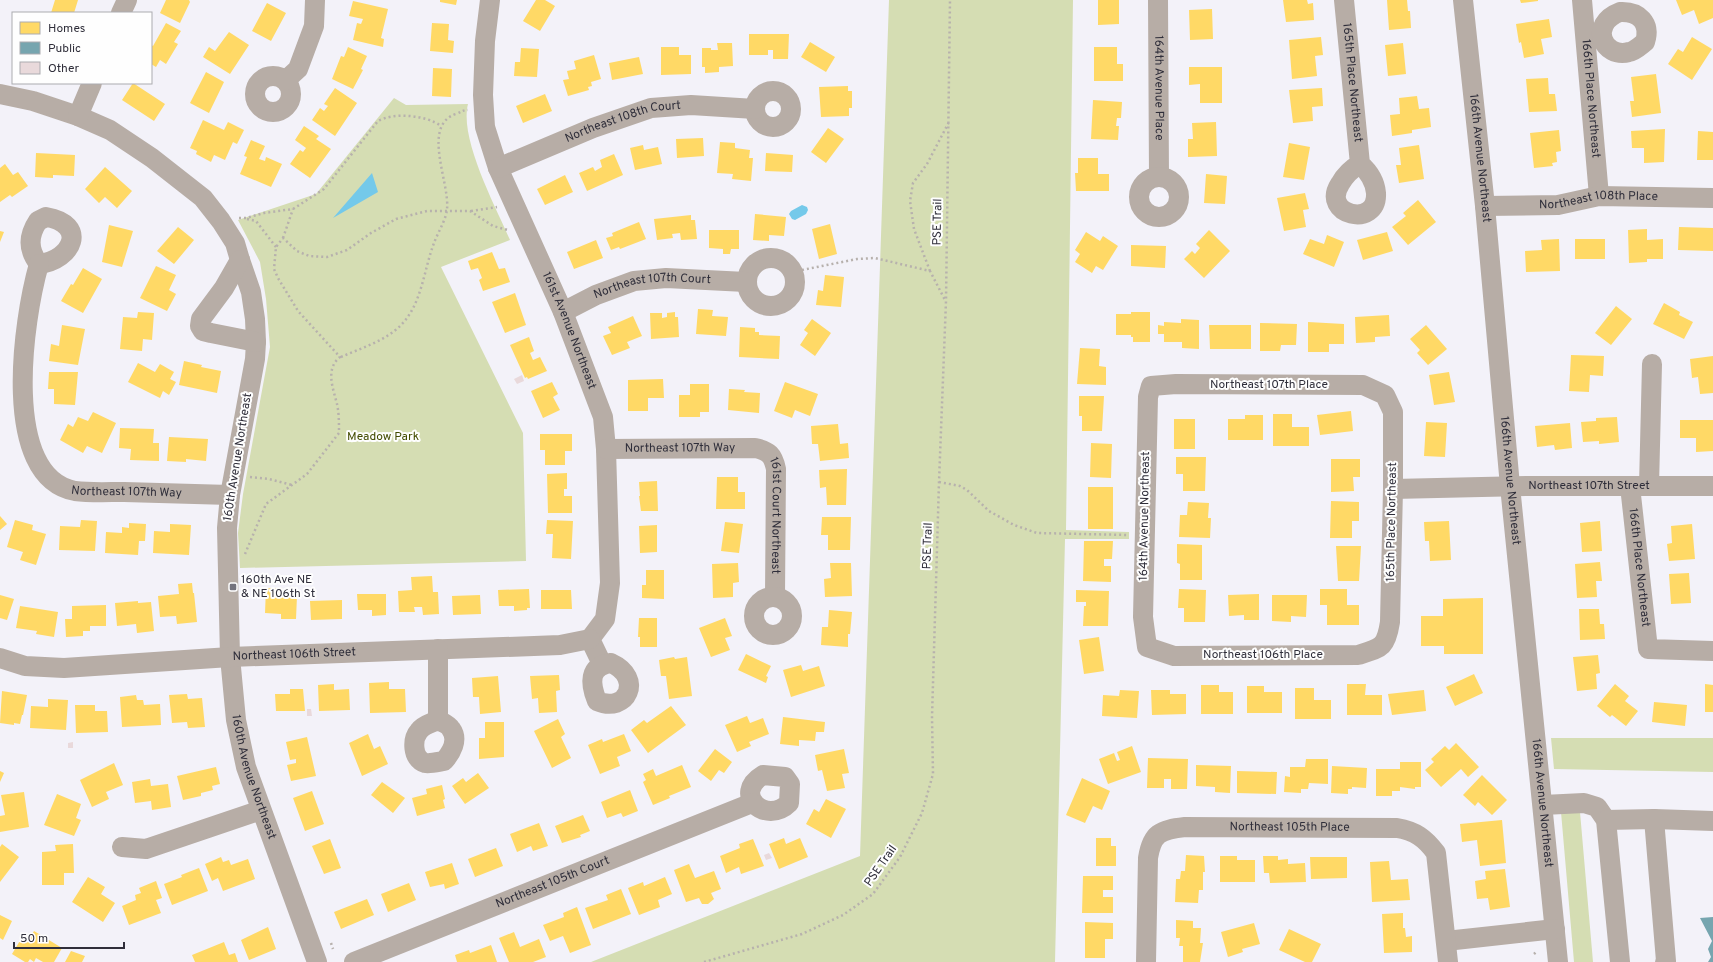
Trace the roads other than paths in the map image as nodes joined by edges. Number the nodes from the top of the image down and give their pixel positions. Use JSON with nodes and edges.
{"nodes":[{"id":1,"x":127,"y":0,"type":"edge"},
{"id":2,"x":315,"y":0,"type":"edge"},
{"id":3,"x":490,"y":0,"type":"edge"},
{"id":4,"x":1158,"y":0,"type":"edge"},
{"id":5,"x":1344,"y":0,"type":"edge"},
{"id":6,"x":1463,"y":0,"type":"edge"},
{"id":7,"x":1582,"y":0,"type":"edge"},
{"id":8,"x":121,"y":12,"type":"edge"},
{"id":9,"x":286,"y":80,"type":"dead end"},
{"id":10,"x":92,"y":84,"type":"edge"},
{"id":11,"x":0,"y":94,"type":"edge"},
{"id":12,"x":755,"y":109,"type":"dead end"},
{"id":13,"x":78,"y":116,"type":"junction"},
{"id":14,"x":1360,"y":164,"type":"dead end"},
{"id":15,"x":498,"y":168,"type":"junction"},
{"id":16,"x":1159,"y":177,"type":"dead end"},
{"id":17,"x":1599,"y":196,"type":"junction"},
{"id":18,"x":1713,"y":198,"type":"edge"},
{"id":19,"x":1484,"y":206,"type":"junction"},
{"id":20,"x":240,"y":260,"type":"junction"},
{"id":21,"x":40,"y":264,"type":"dead end"},
{"id":22,"x":746,"y":282,"type":"dead end"},
{"id":23,"x":562,"y":312,"type":"junction"},
{"id":24,"x":256,"y":342,"type":"junction"},
{"id":25,"x":1652,"y":364,"type":"dead end"},
{"id":26,"x":1151,"y":386,"type":"joint"},
{"id":27,"x":1385,"y":395,"type":"joint"},
{"id":28,"x":755,"y":448,"type":"joint"},
{"id":29,"x":606,"y":449,"type":"junction"},
{"id":30,"x":1510,"y":486,"type":"junction"},
{"id":31,"x":1630,"y":486,"type":"junction"},
{"id":32,"x":1650,"y":486,"type":"junction"},
{"id":33,"x":1713,"y":486,"type":"edge"},
{"id":34,"x":1393,"y":489,"type":"junction"},
{"id":35,"x":230,"y":494,"type":"junction"},
{"id":36,"x":775,"y":596,"type":"dead end"},
{"id":37,"x":590,"y":639,"type":"junction"},
{"id":38,"x":1147,"y":646,"type":"joint"},
{"id":39,"x":1380,"y":647,"type":"joint"},
{"id":40,"x":438,"y":649,"type":"junction"},
{"id":41,"x":1713,"y":651,"type":"edge"},
{"id":42,"x":230,"y":657,"type":"junction"},
{"id":43,"x":0,"y":658,"type":"edge"},
{"id":44,"x":602,"y":664,"type":"dead end"},
{"id":45,"x":438,"y":720,"type":"dead end"},
{"id":46,"x":752,"y":803,"type":"dead end"},
{"id":47,"x":1543,"y":805,"type":"junction"},
{"id":48,"x":261,"y":810,"type":"junction"},
{"id":49,"x":1654,"y":819,"type":"junction"},
{"id":50,"x":1606,"y":820,"type":"junction"},
{"id":51,"x":1713,"y":821,"type":"edge"},
{"id":52,"x":122,"y":847,"type":"dead end"},
{"id":53,"x":1555,"y":929,"type":"junction"},
{"id":54,"x":1446,"y":942,"type":"junction"},
{"id":55,"x":317,"y":962,"type":"edge"},
{"id":56,"x":354,"y":962,"type":"edge"},
{"id":57,"x":1146,"y":962,"type":"edge"},
{"id":58,"x":1448,"y":962,"type":"edge"},
{"id":59,"x":1558,"y":962,"type":"edge"},
{"id":60,"x":1620,"y":962,"type":"edge"},
{"id":61,"x":1665,"y":962,"type":"edge"}],
"edges":[{"from":1,"to":8,"type":"street"},
{"from":2,"to":9,"type":"street"},
{"from":3,"to":15,"type":"street","name":"161st Avenue Northeast"},
{"from":4,"to":16,"type":"street","name":"164th Avenue Place"},
{"from":5,"to":14,"type":"street","name":"165th Place Northeast"},
{"from":6,"to":19,"type":"street","name":"166th Avenue Northeast"},
{"from":7,"to":17,"type":"street","name":"166th Place Northeast"},
{"from":10,"to":13,"type":"street"},
{"from":11,"to":13,"type":"street","name":"160th Avenue Northeast"},
{"from":12,"to":15,"type":"street","name":"Northeast 108th Court"},
{"from":13,"to":20,"type":"street","name":"160th Avenue Northeast"},
{"from":15,"to":23,"type":"street","name":"161st Avenue Northeast"},
{"from":17,"to":18,"type":"street","name":"Northeast 108th Place"},
{"from":17,"to":19,"type":"street","name":"Northeast 108th Place"},
{"from":19,"to":30,"type":"street","name":"166th Avenue Northeast"},
{"from":20,"to":24,"type":"street","name":"160th Avenue Northeast"},
{"from":20,"to":24,"type":"street"},
{"from":21,"to":35,"type":"street","name":"Northeast 107th Way"},
{"from":22,"to":23,"type":"street","name":"Northeast 107th Court"},
{"from":23,"to":29,"type":"street","name":"161st Avenue Northeast"},
{"from":24,"to":35,"type":"street","name":"160th Avenue Northeast"},
{"from":25,"to":32,"type":"street"},
{"from":26,"to":27,"type":"street","name":"Northeast 107th Place"},
{"from":26,"to":38,"type":"street","name":"164th Avenue Northeast"},
{"from":27,"to":34,"type":"street","name":"165th Place Northeast"},
{"from":28,"to":29,"type":"street","name":"Northeast 107th Way"},
{"from":28,"to":36,"type":"street","name":"161st Court Northeast"},
{"from":29,"to":37,"type":"street","name":"161st Avenue Northeast"},
{"from":30,"to":31,"type":"street","name":"Northeast 107th Street"},
{"from":30,"to":34,"type":"street","name":"Northeast 107th Street"},
{"from":30,"to":47,"type":"street","name":"166th Avenue Northeast"},
{"from":31,"to":32,"type":"street","name":"Northeast 107th Street"},
{"from":31,"to":41,"type":"street","name":"166th Place Northeast"},
{"from":32,"to":33,"type":"street","name":"Northeast 107th Street"},
{"from":34,"to":39,"type":"street","name":"165th Place Northeast"},
{"from":35,"to":42,"type":"street","name":"160th Avenue Northeast"},
{"from":37,"to":40,"type":"street","name":"Northeast 106th Street"},
{"from":37,"to":44,"type":"street"},
{"from":38,"to":39,"type":"street","name":"Northeast 106th Place"},
{"from":40,"to":42,"type":"street","name":"Northeast 106th Street"},
{"from":40,"to":45,"type":"street"},
{"from":42,"to":43,"type":"street","name":"Northeast 106th Street"},
{"from":42,"to":48,"type":"street","name":"160th Avenue Northeast"},
{"from":46,"to":56,"type":"street","name":"Northeast 105th Court"},
{"from":47,"to":50,"type":"street"},
{"from":47,"to":53,"type":"street","name":"166th Avenue Northeast"},
{"from":48,"to":52,"type":"street"},
{"from":48,"to":55,"type":"street","name":"160th Avenue Northeast"},
{"from":49,"to":50,"type":"street"},
{"from":49,"to":51,"type":"street"},
{"from":49,"to":61,"type":"street"},
{"from":50,"to":60,"type":"street"},
{"from":53,"to":54,"type":"street"},
{"from":53,"to":59,"type":"street","name":"166th Avenue Northeast"},
{"from":54,"to":57,"type":"street","name":"Northeast 105th Place"},
{"from":54,"to":58,"type":"street"}]}
